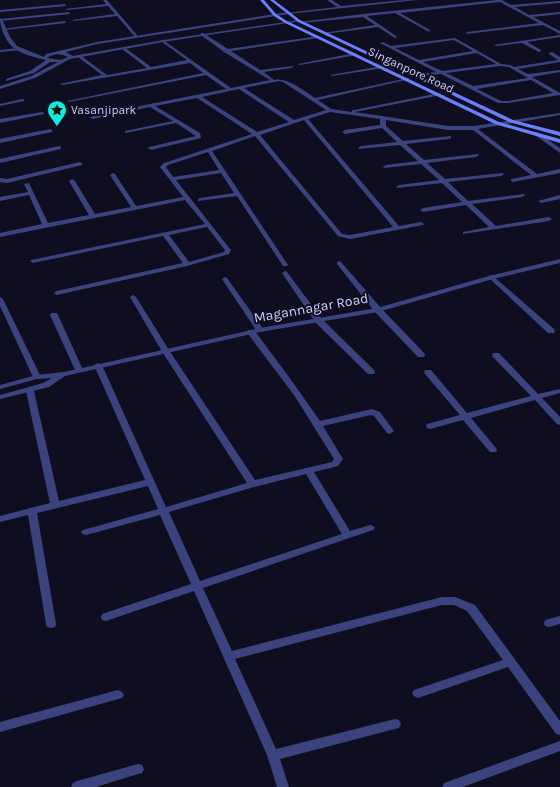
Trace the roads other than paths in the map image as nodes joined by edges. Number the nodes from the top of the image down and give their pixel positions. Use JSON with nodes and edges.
{"nodes":[{"id":1,"x":105,"y":0,"type":"edge"},
{"id":2,"x":262,"y":0,"type":"edge"},
{"id":3,"x":272,"y":0,"type":"edge"},
{"id":4,"x":329,"y":0,"type":"edge"},
{"id":5,"x":370,"y":0,"type":"edge"},
{"id":6,"x":415,"y":0,"type":"edge"},
{"id":7,"x":500,"y":0,"type":"edge"},
{"id":8,"x":540,"y":0,"type":"edge"},
{"id":9,"x":560,"y":2,"type":"edge"},
{"id":10,"x":545,"y":3,"type":"junction"},
{"id":11,"x":376,"y":4,"type":"junction"},
{"id":12,"x":65,"y":5,"type":"dead end"},
{"id":13,"x":109,"y":5,"type":"junction"},
{"id":14,"x":511,"y":6,"type":"junction"},
{"id":15,"x":340,"y":7,"type":"junction"},
{"id":16,"x":0,"y":11,"type":"edge"},
{"id":17,"x":396,"y":12,"type":"junction"},
{"id":18,"x":288,"y":13,"type":"junction"},
{"id":19,"x":560,"y":13,"type":"edge"},
{"id":20,"x":118,"y":15,"type":"junction"},
{"id":21,"x":275,"y":15,"type":"junction"},
{"id":22,"x":363,"y":15,"type":"junction"},
{"id":23,"x":528,"y":16,"type":"junction"},
{"id":24,"x":0,"y":20,"type":"edge"},
{"id":25,"x":74,"y":20,"type":"dead end"},
{"id":26,"x":300,"y":21,"type":"junction"},
{"id":27,"x":65,"y":22,"type":"dead end"},
{"id":28,"x":286,"y":22,"type":"junction"},
{"id":29,"x":545,"y":25,"type":"junction"},
{"id":30,"x":560,"y":25,"type":"edge"},
{"id":31,"x":379,"y":26,"type":"junction"},
{"id":32,"x":3,"y":31,"type":"edge"},
{"id":33,"x":429,"y":31,"type":"dead end"},
{"id":34,"x":325,"y":33,"type":"junction"},
{"id":35,"x":467,"y":33,"type":"dead end"},
{"id":36,"x":202,"y":34,"type":"junction"},
{"id":37,"x":560,"y":34,"type":"edge"},
{"id":38,"x":136,"y":36,"type":"junction"},
{"id":39,"x":318,"y":37,"type":"junction"},
{"id":40,"x":395,"y":37,"type":"dead end"},
{"id":41,"x":163,"y":40,"type":"junction"},
{"id":42,"x":522,"y":41,"type":"junction"},
{"id":43,"x":382,"y":43,"type":"dead end"},
{"id":44,"x":496,"y":45,"type":"dead end"},
{"id":45,"x":390,"y":47,"type":"junction"},
{"id":46,"x":124,"y":48,"type":"junction"},
{"id":47,"x":19,"y":49,"type":"junction"},
{"id":48,"x":539,"y":50,"type":"dead end"},
{"id":49,"x":0,"y":51,"type":"edge"},
{"id":50,"x":226,"y":51,"type":"junction"},
{"id":51,"x":477,"y":52,"type":"junction"},
{"id":52,"x":59,"y":53,"type":"junction"},
{"id":53,"x":550,"y":53,"type":"dead end"},
{"id":54,"x":354,"y":54,"type":"junction"},
{"id":55,"x":80,"y":56,"type":"junction"},
{"id":56,"x":48,"y":58,"type":"junction"},
{"id":57,"x":70,"y":58,"type":"junction"},
{"id":58,"x":64,"y":60,"type":"junction"},
{"id":59,"x":191,"y":60,"type":"junction"},
{"id":60,"x":560,"y":60,"type":"edge"},
{"id":61,"x":418,"y":61,"type":"junction"},
{"id":62,"x":300,"y":64,"type":"dead end"},
{"id":63,"x":500,"y":65,"type":"junction"},
{"id":64,"x":291,"y":67,"type":"dead end"},
{"id":65,"x":382,"y":67,"type":"junction"},
{"id":66,"x":150,"y":68,"type":"junction"},
{"id":67,"x":514,"y":68,"type":"junction"},
{"id":68,"x":560,"y":71,"type":"edge"},
{"id":69,"x":258,"y":72,"type":"junction"},
{"id":70,"x":208,"y":73,"type":"junction"},
{"id":71,"x":441,"y":73,"type":"junction"},
{"id":72,"x":332,"y":75,"type":"dead end"},
{"id":73,"x":106,"y":76,"type":"junction"},
{"id":74,"x":416,"y":76,"type":"junction"},
{"id":75,"x":529,"y":77,"type":"junction"},
{"id":76,"x":408,"y":79,"type":"junction"},
{"id":77,"x":272,"y":80,"type":"junction"},
{"id":78,"x":0,"y":83,"type":"edge"},
{"id":79,"x":62,"y":84,"type":"dead end"},
{"id":80,"x":239,"y":87,"type":"junction"},
{"id":81,"x":0,"y":88,"type":"edge"},
{"id":82,"x":472,"y":88,"type":"junction"},
{"id":83,"x":229,"y":89,"type":"junction"},
{"id":84,"x":557,"y":93,"type":"edge"},
{"id":85,"x":439,"y":94,"type":"junction"},
{"id":86,"x":197,"y":96,"type":"junction"},
{"id":87,"x":22,"y":100,"type":"dead end"},
{"id":88,"x":314,"y":100,"type":"junction"},
{"id":89,"x":69,"y":101,"type":"dead end"},
{"id":90,"x":0,"y":105,"type":"edge"},
{"id":91,"x":150,"y":105,"type":"junction"},
{"id":92,"x":330,"y":110,"type":"junction"},
{"id":93,"x":42,"y":113,"type":"dead end"},
{"id":94,"x":347,"y":113,"type":"junction"},
{"id":95,"x":560,"y":114,"type":"edge"},
{"id":96,"x":93,"y":117,"type":"dead end"},
{"id":97,"x":305,"y":118,"type":"junction"},
{"id":98,"x":383,"y":118,"type":"junction"},
{"id":99,"x":0,"y":121,"type":"edge"},
{"id":100,"x":511,"y":121,"type":"junction"},
{"id":101,"x":175,"y":122,"type":"junction"},
{"id":102,"x":293,"y":122,"type":"junction"},
{"id":103,"x":497,"y":123,"type":"junction"},
{"id":104,"x":383,"y":126,"type":"junction"},
{"id":105,"x":474,"y":128,"type":"junction"},
{"id":106,"x":50,"y":131,"type":"dead end"},
{"id":107,"x":127,"y":132,"type":"dead end"},
{"id":108,"x":345,"y":132,"type":"dead end"},
{"id":109,"x":256,"y":134,"type":"junction"},
{"id":110,"x":537,"y":134,"type":"junction"},
{"id":111,"x":560,"y":134,"type":"edge"},
{"id":112,"x":449,"y":137,"type":"dead end"},
{"id":113,"x":0,"y":141,"type":"edge"},
{"id":114,"x":560,"y":141,"type":"edge"},
{"id":115,"x":401,"y":143,"type":"junction"},
{"id":116,"x":59,"y":148,"type":"dead end"},
{"id":117,"x":152,"y":148,"type":"dead end"},
{"id":118,"x":361,"y":148,"type":"dead end"},
{"id":119,"x":209,"y":150,"type":"junction"},
{"id":120,"x":560,"y":151,"type":"edge"},
{"id":121,"x":476,"y":155,"type":"dead end"},
{"id":122,"x":0,"y":161,"type":"edge"},
{"id":123,"x":422,"y":162,"type":"junction"},
{"id":124,"x":80,"y":164,"type":"dead end"},
{"id":125,"x":386,"y":167,"type":"dead end"},
{"id":126,"x":224,"y":172,"type":"junction"},
{"id":127,"x":560,"y":172,"type":"edge"},
{"id":128,"x":501,"y":174,"type":"dead end"},
{"id":129,"x":113,"y":175,"type":"dead end"},
{"id":130,"x":536,"y":176,"type":"junction"},
{"id":131,"x":172,"y":179,"type":"junction"},
{"id":132,"x":0,"y":180,"type":"edge"},
{"id":133,"x":513,"y":180,"type":"dead end"},
{"id":134,"x":72,"y":181,"type":"dead end"},
{"id":135,"x":443,"y":181,"type":"junction"},
{"id":136,"x":27,"y":184,"type":"dead end"},
{"id":137,"x":399,"y":188,"type":"dead end"},
{"id":138,"x":31,"y":193,"type":"junction"},
{"id":139,"x":239,"y":194,"type":"junction"},
{"id":140,"x":522,"y":195,"type":"dead end"},
{"id":141,"x":560,"y":197,"type":"edge"},
{"id":142,"x":186,"y":198,"type":"junction"},
{"id":143,"x":0,"y":199,"type":"edge"},
{"id":144,"x":200,"y":200,"type":"dead end"},
{"id":145,"x":541,"y":201,"type":"dead end"},
{"id":146,"x":467,"y":203,"type":"junction"},
{"id":147,"x":136,"y":208,"type":"junction"},
{"id":148,"x":423,"y":210,"type":"dead end"},
{"id":149,"x":93,"y":216,"type":"junction"},
{"id":150,"x":549,"y":219,"type":"dead end"},
{"id":151,"x":421,"y":224,"type":"dead end"},
{"id":152,"x":46,"y":225,"type":"junction"},
{"id":153,"x":209,"y":225,"type":"junction"},
{"id":154,"x":396,"y":228,"type":"junction"},
{"id":155,"x":494,"y":228,"type":"junction"},
{"id":156,"x":465,"y":233,"type":"dead end"},
{"id":157,"x":165,"y":234,"type":"junction"},
{"id":158,"x":0,"y":235,"type":"edge"},
{"id":159,"x":33,"y":261,"type":"dead end"},
{"id":160,"x":560,"y":261,"type":"edge"},
{"id":161,"x":339,"y":263,"type":"dead end"},
{"id":162,"x":187,"y":264,"type":"junction"},
{"id":163,"x":285,"y":265,"type":"dead end"},
{"id":164,"x":284,"y":273,"type":"dead end"},
{"id":165,"x":491,"y":277,"type":"junction"},
{"id":166,"x":225,"y":279,"type":"dead end"},
{"id":167,"x":57,"y":293,"type":"dead end"},
{"id":168,"x":133,"y":297,"type":"dead end"},
{"id":169,"x":0,"y":299,"type":"edge"},
{"id":170,"x":378,"y":310,"type":"junction"},
{"id":171,"x":54,"y":315,"type":"dead end"},
{"id":172,"x":319,"y":321,"type":"junction"},
{"id":173,"x":260,"y":330,"type":"junction"},
{"id":174,"x":552,"y":331,"type":"dead end"},
{"id":175,"x":251,"y":332,"type":"junction"},
{"id":176,"x":165,"y":350,"type":"junction"},
{"id":177,"x":421,"y":355,"type":"dead end"},
{"id":178,"x":496,"y":355,"type":"dead end"},
{"id":179,"x":98,"y":366,"type":"junction"},
{"id":180,"x":80,"y":370,"type":"junction"},
{"id":181,"x":370,"y":372,"type":"dead end"},
{"id":182,"x":428,"y":372,"type":"dead end"},
{"id":183,"x":64,"y":374,"type":"junction"},
{"id":184,"x":37,"y":376,"type":"junction"},
{"id":185,"x":0,"y":387,"type":"edge"},
{"id":186,"x":30,"y":391,"type":"junction"},
{"id":187,"x":560,"y":391,"type":"edge"},
{"id":188,"x":0,"y":398,"type":"edge"},
{"id":189,"x":537,"y":398,"type":"junction"},
{"id":190,"x":465,"y":416,"type":"junction"},
{"id":191,"x":560,"y":422,"type":"edge"},
{"id":192,"x":318,"y":424,"type":"junction"},
{"id":193,"x":430,"y":426,"type":"dead end"},
{"id":194,"x":390,"y":431,"type":"dead end"},
{"id":195,"x":493,"y":450,"type":"dead end"},
{"id":196,"x":309,"y":471,"type":"junction"},
{"id":197,"x":150,"y":482,"type":"junction"},
{"id":198,"x":253,"y":484,"type":"junction"},
{"id":199,"x":55,"y":505,"type":"junction"},
{"id":200,"x":32,"y":511,"type":"junction"},
{"id":201,"x":162,"y":511,"type":"junction"},
{"id":202,"x":0,"y":518,"type":"edge"},
{"id":203,"x":370,"y":528,"type":"dead end"},
{"id":204,"x":86,"y":532,"type":"dead end"},
{"id":205,"x":348,"y":535,"type":"junction"},
{"id":206,"x":196,"y":587,"type":"junction"},
{"id":207,"x":106,"y":616,"type":"dead end"},
{"id":208,"x":560,"y":620,"type":"edge"},
{"id":209,"x":51,"y":624,"type":"dead end"},
{"id":210,"x":549,"y":624,"type":"dead end"},
{"id":211,"x":228,"y":656,"type":"junction"},
{"id":212,"x":510,"y":662,"type":"junction"},
{"id":213,"x":418,"y":693,"type":"dead end"},
{"id":214,"x":118,"y":695,"type":"dead end"},
{"id":215,"x":395,"y":724,"type":"dead end"},
{"id":216,"x":0,"y":727,"type":"edge"},
{"id":217,"x":560,"y":730,"type":"edge"},
{"id":218,"x":560,"y":746,"type":"edge"},
{"id":219,"x":273,"y":755,"type":"junction"},
{"id":220,"x":138,"y":769,"type":"dead end"},
{"id":221,"x":77,"y":787,"type":"edge"},
{"id":222,"x":283,"y":787,"type":"edge"},
{"id":223,"x":448,"y":787,"type":"edge"}],
"edges":[{"from":1,"to":13,"type":"street"},
{"from":2,"to":21,"type":"main road","name":"Singanpore Road"},
{"from":3,"to":18,"type":"main road","name":"Singanpore Road"},
{"from":4,"to":15,"type":"street"},
{"from":5,"to":11,"type":"street"},
{"from":6,"to":11,"type":"street"},
{"from":7,"to":14,"type":"street"},
{"from":7,"to":17,"type":"street"},
{"from":8,"to":10,"type":"street"},
{"from":9,"to":10,"type":"street"},
{"from":10,"to":14,"type":"street"},
{"from":11,"to":15,"type":"street"},
{"from":12,"to":16,"type":"street"},
{"from":13,"to":20,"type":"street"},
{"from":13,"to":24,"type":"street"},
{"from":14,"to":23,"type":"street"},
{"from":15,"to":18,"type":"street"},
{"from":17,"to":22,"type":"street"},
{"from":17,"to":33,"type":"street"},
{"from":18,"to":21,"type":"street"},
{"from":18,"to":26,"type":"main road","name":"Singanpore Road"},
{"from":19,"to":23,"type":"street"},
{"from":20,"to":25,"type":"street"},
{"from":20,"to":38,"type":"street"},
{"from":21,"to":28,"type":"main road","name":"Singanpore Road"},
{"from":21,"to":38,"type":"street"},
{"from":22,"to":26,"type":"street"},
{"from":22,"to":31,"type":"street"},
{"from":23,"to":29,"type":"street"},
{"from":24,"to":32,"type":"street"},
{"from":26,"to":28,"type":"street"},
{"from":26,"to":34,"type":"main road","name":"Singanpore Road"},
{"from":27,"to":32,"type":"street"},
{"from":28,"to":36,"type":"street"},
{"from":28,"to":39,"type":"main road","name":"Singanpore Road"},
{"from":29,"to":30,"type":"street"},
{"from":29,"to":35,"type":"street"},
{"from":29,"to":37,"type":"street"},
{"from":31,"to":34,"type":"street"},
{"from":31,"to":40,"type":"street"},
{"from":32,"to":47,"type":"street"},
{"from":34,"to":74,"type":"main road","name":"Singanpore Road"},
{"from":36,"to":41,"type":"street"},
{"from":36,"to":50,"type":"street"},
{"from":37,"to":42,"type":"street"},
{"from":38,"to":52,"type":"street"},
{"from":39,"to":50,"type":"street"},
{"from":39,"to":54,"type":"main road","name":"Singanpore Road"},
{"from":41,"to":46,"type":"street"},
{"from":41,"to":59,"type":"street"},
{"from":42,"to":44,"type":"street"},
{"from":42,"to":48,"type":"street"},
{"from":43,"to":45,"type":"street"},
{"from":45,"to":51,"type":"street"},
{"from":45,"to":61,"type":"street"},
{"from":46,"to":55,"type":"street"},
{"from":46,"to":66,"type":"street"},
{"from":47,"to":49,"type":"street"},
{"from":47,"to":56,"type":"street"},
{"from":50,"to":69,"type":"street"},
{"from":51,"to":61,"type":"street"},
{"from":51,"to":63,"type":"street"},
{"from":52,"to":56,"type":"street"},
{"from":52,"to":57,"type":"street"},
{"from":53,"to":60,"type":"street"},
{"from":54,"to":62,"type":"street"},
{"from":54,"to":65,"type":"main road","name":"Singanpore Road"},
{"from":55,"to":57,"type":"street"},
{"from":55,"to":73,"type":"street"},
{"from":56,"to":58,"type":"street"},
{"from":56,"to":78,"type":"street"},
{"from":57,"to":58,"type":"street"},
{"from":58,"to":81,"type":"street"},
{"from":59,"to":66,"type":"street"},
{"from":59,"to":70,"type":"street"},
{"from":60,"to":67,"type":"street"},
{"from":61,"to":71,"type":"street"},
{"from":63,"to":67,"type":"street"},
{"from":63,"to":71,"type":"street"},
{"from":64,"to":69,"type":"street"},
{"from":65,"to":72,"type":"street"},
{"from":65,"to":76,"type":"main road","name":"Singanpore Road"},
{"from":66,"to":73,"type":"street"},
{"from":67,"to":75,"type":"street"},
{"from":68,"to":75,"type":"street"},
{"from":69,"to":77,"type":"street"},
{"from":70,"to":83,"type":"street"},
{"from":70,"to":89,"type":"street"},
{"from":71,"to":74,"type":"street"},
{"from":71,"to":82,"type":"street"},
{"from":73,"to":79,"type":"street"},
{"from":74,"to":100,"type":"main road","name":"Singanpore Road"},
{"from":75,"to":82,"type":"street"},
{"from":75,"to":84,"type":"street"},
{"from":76,"to":85,"type":"main road","name":"Singanpore Road"},
{"from":76,"to":88,"type":"street"},
{"from":77,"to":80,"type":"street"},
{"from":77,"to":88,"type":"street"},
{"from":80,"to":83,"type":"street"},
{"from":80,"to":102,"type":"street"},
{"from":82,"to":84,"type":"street"},
{"from":83,"to":86,"type":"street"},
{"from":85,"to":94,"type":"street"},
{"from":85,"to":103,"type":"main road","name":"Singanpore Road"},
{"from":86,"to":91,"type":"street"},
{"from":86,"to":109,"type":"street"},
{"from":87,"to":90,"type":"street"},
{"from":88,"to":92,"type":"street"},
{"from":91,"to":96,"type":"street"},
{"from":91,"to":101,"type":"street"},
{"from":92,"to":94,"type":"street"},
{"from":92,"to":97,"type":"street"},
{"from":93,"to":99,"type":"street"},
{"from":94,"to":98,"type":"street"},
{"from":95,"to":100,"type":"street"},
{"from":97,"to":102,"type":"street"},
{"from":97,"to":154,"type":"street"},
{"from":98,"to":104,"type":"street"},
{"from":98,"to":105,"type":"street"},
{"from":100,"to":103,"type":"street"},
{"from":100,"to":111,"type":"main road","name":"Singanpore Road"},
{"from":101,"to":107,"type":"street"},
{"from":101,"to":117,"type":"street"},
{"from":102,"to":109,"type":"street"},
{"from":103,"to":105,"type":"street"},
{"from":103,"to":110,"type":"main road","name":"Singanpore Road"},
{"from":104,"to":108,"type":"street"},
{"from":104,"to":115,"type":"street"},
{"from":105,"to":130,"type":"street"},
{"from":106,"to":113,"type":"street"},
{"from":109,"to":119,"type":"street"},
{"from":109,"to":154,"type":"street"},
{"from":110,"to":114,"type":"main road","name":"Singanpore Road"},
{"from":110,"to":120,"type":"street"},
{"from":112,"to":115,"type":"street"},
{"from":115,"to":118,"type":"street"},
{"from":115,"to":123,"type":"street"},
{"from":116,"to":122,"type":"street"},
{"from":119,"to":126,"type":"street"},
{"from":119,"to":131,"type":"street"},
{"from":121,"to":123,"type":"street"},
{"from":123,"to":125,"type":"street"},
{"from":123,"to":135,"type":"street"},
{"from":124,"to":132,"type":"street"},
{"from":126,"to":131,"type":"street"},
{"from":126,"to":139,"type":"street"},
{"from":127,"to":130,"type":"street"},
{"from":128,"to":135,"type":"street"},
{"from":129,"to":147,"type":"street"},
{"from":130,"to":133,"type":"street"},
{"from":131,"to":142,"type":"street"},
{"from":134,"to":149,"type":"street"},
{"from":135,"to":137,"type":"street"},
{"from":135,"to":146,"type":"street"},
{"from":136,"to":138,"type":"street"},
{"from":138,"to":143,"type":"street"},
{"from":138,"to":152,"type":"street"},
{"from":139,"to":144,"type":"street"},
{"from":139,"to":163,"type":"street"},
{"from":140,"to":146,"type":"street"},
{"from":141,"to":145,"type":"street"},
{"from":142,"to":147,"type":"street"},
{"from":142,"to":153,"type":"street"},
{"from":146,"to":148,"type":"street"},
{"from":146,"to":155,"type":"street"},
{"from":147,"to":149,"type":"street"},
{"from":149,"to":152,"type":"street"},
{"from":150,"to":155,"type":"street"},
{"from":151,"to":154,"type":"street"},
{"from":152,"to":158,"type":"street"},
{"from":153,"to":157,"type":"street"},
{"from":153,"to":162,"type":"street"},
{"from":155,"to":156,"type":"street"},
{"from":157,"to":159,"type":"street"},
{"from":157,"to":162,"type":"street"},
{"from":160,"to":165,"type":"street","name":"Magannagar Road"},
{"from":161,"to":170,"type":"street"},
{"from":162,"to":167,"type":"street"},
{"from":164,"to":172,"type":"street"},
{"from":165,"to":170,"type":"street","name":"Magannagar Road"},
{"from":165,"to":174,"type":"street"},
{"from":166,"to":173,"type":"street"},
{"from":168,"to":176,"type":"street"},
{"from":169,"to":184,"type":"street"},
{"from":170,"to":172,"type":"street","name":"Magannagar Road"},
{"from":170,"to":177,"type":"street"},
{"from":171,"to":180,"type":"street"},
{"from":172,"to":173,"type":"street","name":"Magannagar Road"},
{"from":172,"to":181,"type":"street"},
{"from":173,"to":175,"type":"street","name":"Magannagar Road"},
{"from":175,"to":176,"type":"street","name":"Magannagar Road"},
{"from":175,"to":192,"type":"street"},
{"from":176,"to":179,"type":"street","name":"Magannagar Road"},
{"from":176,"to":198,"type":"street"},
{"from":178,"to":189,"type":"street"},
{"from":179,"to":180,"type":"street","name":"Magannagar Road"},
{"from":179,"to":197,"type":"street"},
{"from":180,"to":183,"type":"street","name":"Magannagar Road"},
{"from":182,"to":190,"type":"street"},
{"from":183,"to":184,"type":"street","name":"Magannagar Road"},
{"from":183,"to":186,"type":"street","name":"Magannagar Road"},
{"from":184,"to":185,"type":"street","name":"Magannagar Road"},
{"from":186,"to":188,"type":"street","name":"Magannagar Road"},
{"from":186,"to":199,"type":"street"},
{"from":187,"to":189,"type":"street"},
{"from":189,"to":190,"type":"street"},
{"from":189,"to":191,"type":"street"},
{"from":190,"to":193,"type":"street"},
{"from":190,"to":195,"type":"street"},
{"from":192,"to":194,"type":"street"},
{"from":192,"to":196,"type":"street"},
{"from":196,"to":198,"type":"street"},
{"from":196,"to":205,"type":"street"},
{"from":197,"to":199,"type":"street"},
{"from":197,"to":201,"type":"street"},
{"from":198,"to":201,"type":"street"},
{"from":199,"to":200,"type":"street"},
{"from":200,"to":202,"type":"street"},
{"from":200,"to":209,"type":"street"},
{"from":201,"to":204,"type":"street"},
{"from":201,"to":206,"type":"street"},
{"from":203,"to":205,"type":"street"},
{"from":205,"to":206,"type":"street"},
{"from":206,"to":207,"type":"street"},
{"from":206,"to":211,"type":"street"},
{"from":208,"to":210,"type":"street"},
{"from":211,"to":212,"type":"street"},
{"from":211,"to":219,"type":"street"},
{"from":212,"to":213,"type":"street"},
{"from":212,"to":217,"type":"street"},
{"from":214,"to":216,"type":"street"},
{"from":215,"to":219,"type":"street"},
{"from":218,"to":223,"type":"street"},
{"from":219,"to":222,"type":"street"},
{"from":220,"to":221,"type":"street"}]}
